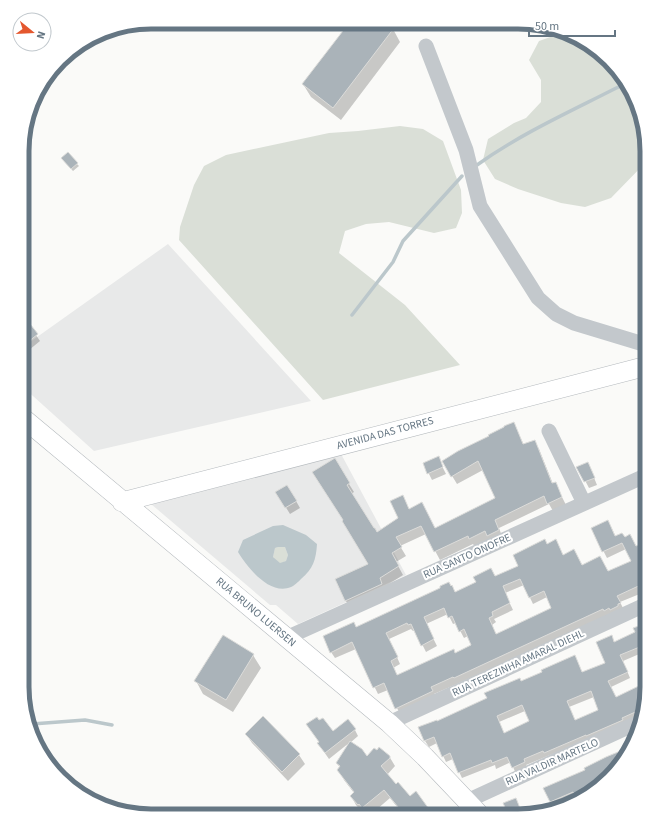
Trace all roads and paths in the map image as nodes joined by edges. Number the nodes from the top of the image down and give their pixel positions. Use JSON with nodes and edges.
{"nodes":[{"id":1,"x":426,"y":46,"type":"dead end"},
{"id":2,"x":640,"y":343,"type":"edge"},
{"id":3,"x":640,"y":368,"type":"edge"},
{"id":4,"x":29,"y":423,"type":"edge"},
{"id":5,"x":549,"y":431,"type":"dead end"},
{"id":6,"x":640,"y":478,"type":"edge"},
{"id":7,"x":122,"y":502,"type":"junction"},
{"id":8,"x":584,"y":503,"type":"junction"},
{"id":9,"x":640,"y":607,"type":"edge"},
{"id":10,"x":286,"y":638,"type":"junction"},
{"id":11,"x":389,"y":723,"type":"junction"},
{"id":12,"x":634,"y":724,"type":"edge"},
{"id":13,"x":467,"y":801,"type":"junction"},
{"id":14,"x":474,"y":809,"type":"edge"}],
"edges":[{"from":1,"to":2,"type":"street"},
{"from":3,"to":7,"type":"main road","name":"AVENIDA DAS TORRES"},
{"from":4,"to":7,"type":"main road","name":"RUA BRUNO LUERSEN"},
{"from":5,"to":8,"type":"street"},
{"from":6,"to":8,"type":"street","name":"RUA SANTO ONOFRE"},
{"from":7,"to":10,"type":"main road","name":"RUA BRUNO LUERSEN"},
{"from":8,"to":10,"type":"street","name":"RUA SANTO ONOFRE"},
{"from":9,"to":11,"type":"street","name":"RUA TEREZINHA AMARAL DIEHL"},
{"from":10,"to":11,"type":"main road","name":"RUA BRUNO LUERSEN"},
{"from":11,"to":13,"type":"main road","name":"RUA BRUNO LUERSEN"},
{"from":12,"to":13,"type":"street","name":"RUA VALDIR MARTELO"},
{"from":13,"to":14,"type":"main road","name":"RUA BRUNO LUERSEN"}]}
